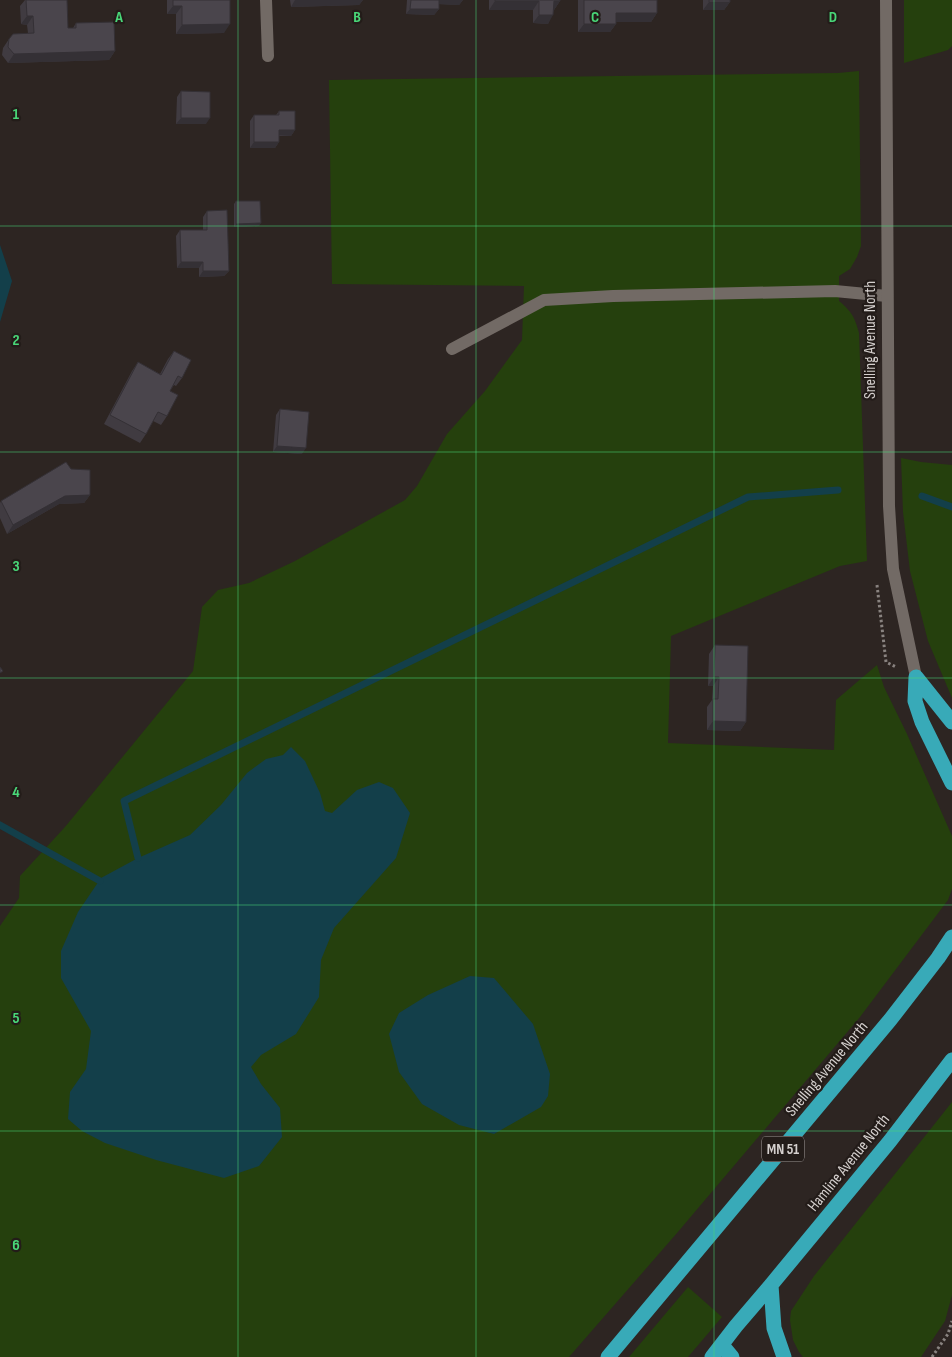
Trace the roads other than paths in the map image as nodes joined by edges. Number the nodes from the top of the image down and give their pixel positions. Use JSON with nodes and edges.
{"nodes":[{"id":1,"x":266,"y":0,"type":"edge"},
{"id":2,"x":886,"y":0,"type":"edge"},
{"id":3,"x":268,"y":56,"type":"dead end"},
{"id":4,"x":887,"y":296,"type":"junction"},
{"id":5,"x":452,"y":349,"type":"dead end"},
{"id":6,"x":916,"y":677,"type":"junction"},
{"id":7,"x":952,"y":722,"type":"edge"},
{"id":8,"x":952,"y":783,"type":"edge"},
{"id":9,"x":952,"y":938,"type":"edge"},
{"id":10,"x":952,"y":1060,"type":"edge"},
{"id":11,"x":771,"y":1286,"type":"junction"},
{"id":12,"x":727,"y":1351,"type":"edge"},
{"id":13,"x":608,"y":1357,"type":"edge"},
{"id":14,"x":712,"y":1357,"type":"edge"},
{"id":15,"x":784,"y":1357,"type":"edge"}],
"edges":[{"from":1,"to":3,"type":"street"},
{"from":2,"to":4,"type":"street","name":"Snelling Avenue North"},
{"from":4,"to":5,"type":"street"},
{"from":4,"to":6,"type":"street","name":"Snelling Avenue North"},
{"from":6,"to":7,"type":"highway"},
{"from":6,"to":8,"type":"highway"},
{"from":9,"to":13,"type":"highway","name":"Snelling Avenue North","number":"MN 51"},
{"from":10,"to":11,"type":"highway","name":"Hamline Avenue North"},
{"from":11,"to":12,"type":"highway"},
{"from":11,"to":15,"type":"highway"},
{"from":12,"to":14,"type":"highway"}]}
